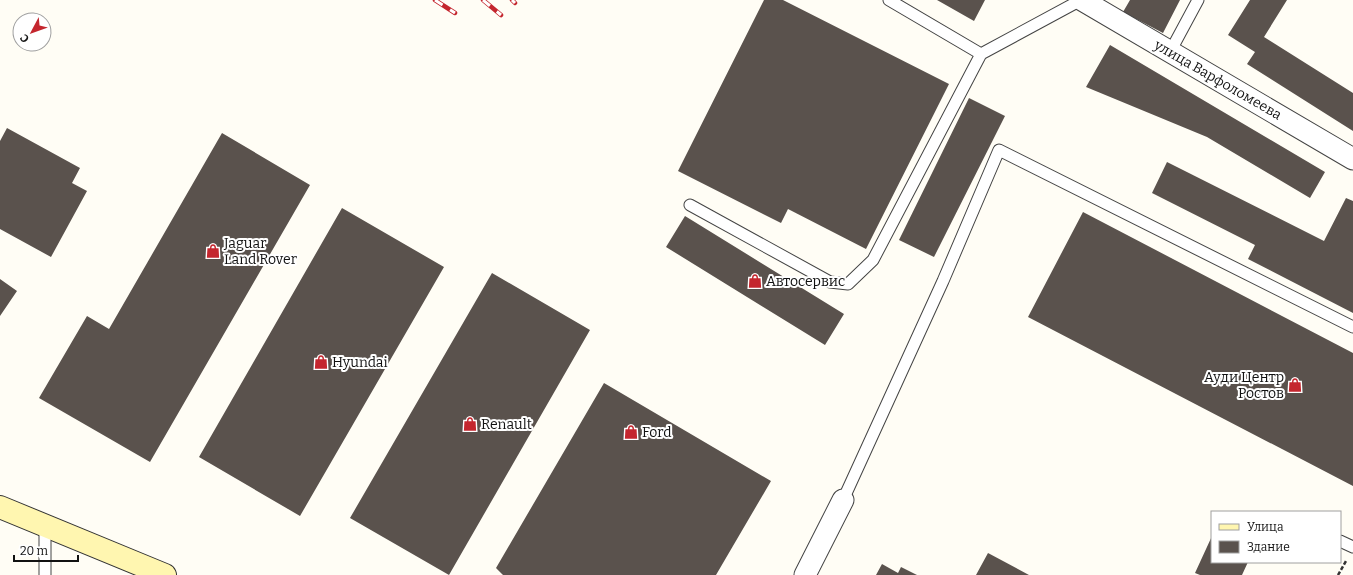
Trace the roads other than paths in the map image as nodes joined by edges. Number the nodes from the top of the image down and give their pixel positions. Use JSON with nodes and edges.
{"nodes":[{"id":1,"x":888,"y":0,"type":"edge"},
{"id":2,"x":1082,"y":0,"type":"edge"},
{"id":3,"x":1198,"y":0,"type":"edge"},
{"id":4,"x":1170,"y":52,"type":"junction"},
{"id":5,"x":981,"y":54,"type":"junction"},
{"id":6,"x":1353,"y":159,"type":"edge"},
{"id":7,"x":690,"y":205,"type":"dead end"},
{"id":8,"x":1353,"y":327,"type":"edge"},
{"id":9,"x":843,"y":500,"type":"joint"},
{"id":10,"x":0,"y":507,"type":"edge"},
{"id":11,"x":45,"y":525,"type":"junction"},
{"id":12,"x":1341,"y":542,"type":"edge"},
{"id":13,"x":1353,"y":548,"type":"edge"},
{"id":14,"x":45,"y":575,"type":"edge"},
{"id":15,"x":165,"y":575,"type":"edge"},
{"id":16,"x":805,"y":575,"type":"edge"}],
"edges":[{"from":1,"to":5,"type":"lane"},
{"from":2,"to":4,"type":"street","name":"улица Варфоломеева"},
{"from":2,"to":5,"type":"lane"},
{"from":3,"to":4,"type":"lane"},
{"from":4,"to":6,"type":"street","name":"улица Варфоломеева"},
{"from":5,"to":7,"type":"lane"},
{"from":8,"to":9,"type":"lane"},
{"from":9,"to":16,"type":"street"},
{"from":10,"to":11,"type":"main road"},
{"from":11,"to":14,"type":"lane"},
{"from":11,"to":15,"type":"main road"},
{"from":12,"to":13,"type":"lane"}]}
